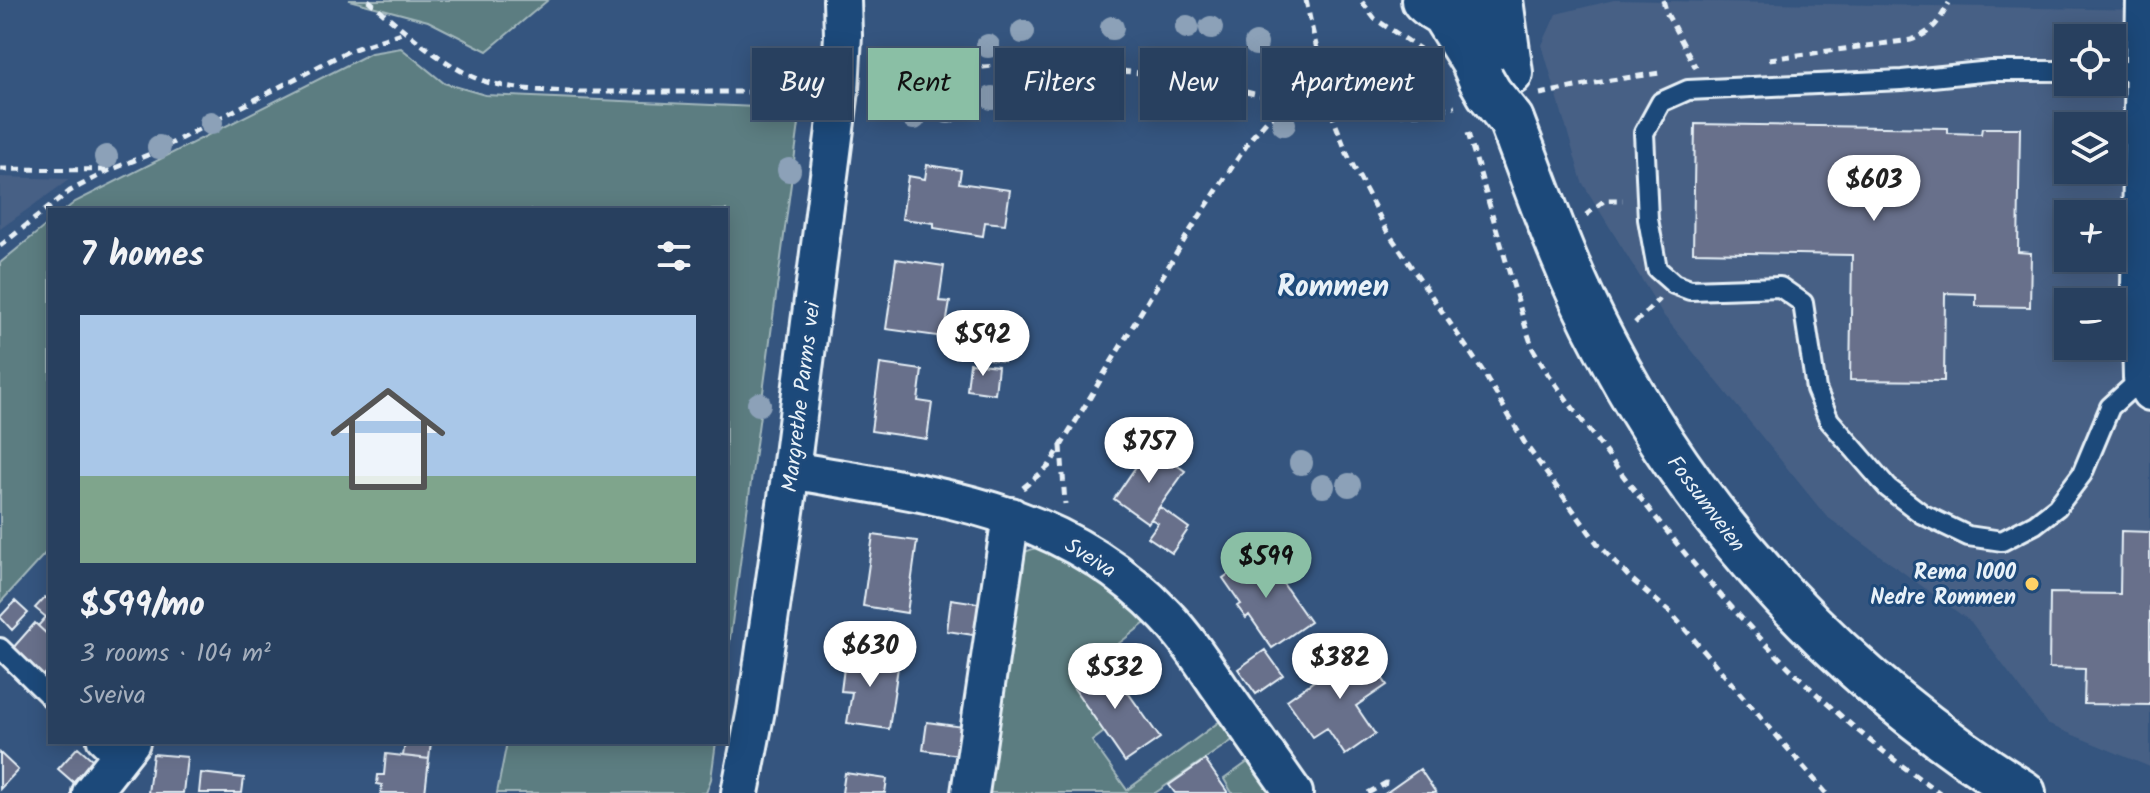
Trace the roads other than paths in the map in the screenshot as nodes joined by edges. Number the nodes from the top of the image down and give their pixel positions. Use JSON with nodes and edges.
{"nodes":[{"id":1,"x":842,"y":0,"type":"edge"},
{"id":2,"x":1500,"y":0,"type":"edge"},
{"id":3,"x":2145,"y":0,"type":"edge"},
{"id":4,"x":1428,"y":4,"type":"edge"},
{"id":5,"x":2054,"y":71,"type":"edge"},
{"id":6,"x":2128,"y":71,"type":"edge"},
{"id":7,"x":1496,"y":76,"type":"junction"},
{"id":8,"x":2146,"y":385,"type":"edge"},
{"id":9,"x":791,"y":470,"type":"junction"},
{"id":10,"x":1012,"y":506,"type":"junction"},
{"id":11,"x":0,"y":648,"type":"edge"},
{"id":12,"x":48,"y":695,"type":"edge"},
{"id":13,"x":115,"y":748,"type":"edge"},
{"id":14,"x":91,"y":793,"type":"edge"},
{"id":15,"x":740,"y":793,"type":"edge"},
{"id":16,"x":970,"y":793,"type":"edge"},
{"id":17,"x":1294,"y":793,"type":"edge"},
{"id":18,"x":2023,"y":793,"type":"edge"}],
"edges":[{"from":1,"to":9,"type":"street","name":"Margrethe Parms vei"},
{"from":2,"to":4,"type":"street"},
{"from":2,"to":7,"type":"street","name":"Fossumveien"},
{"from":3,"to":6,"type":"street"},
{"from":4,"to":7,"type":"street","name":"Fossumveien"},
{"from":5,"to":8,"type":"lane"},
{"from":6,"to":8,"type":"street"},
{"from":7,"to":18,"type":"street","name":"Fossumveien"},
{"from":9,"to":10,"type":"street","name":"Sveiva"},
{"from":9,"to":15,"type":"street","name":"Margrethe Parms vei"},
{"from":10,"to":16,"type":"street"},
{"from":10,"to":17,"type":"street","name":"Sveiva"},
{"from":11,"to":12,"type":"lane"},
{"from":13,"to":14,"type":"street"}]}
